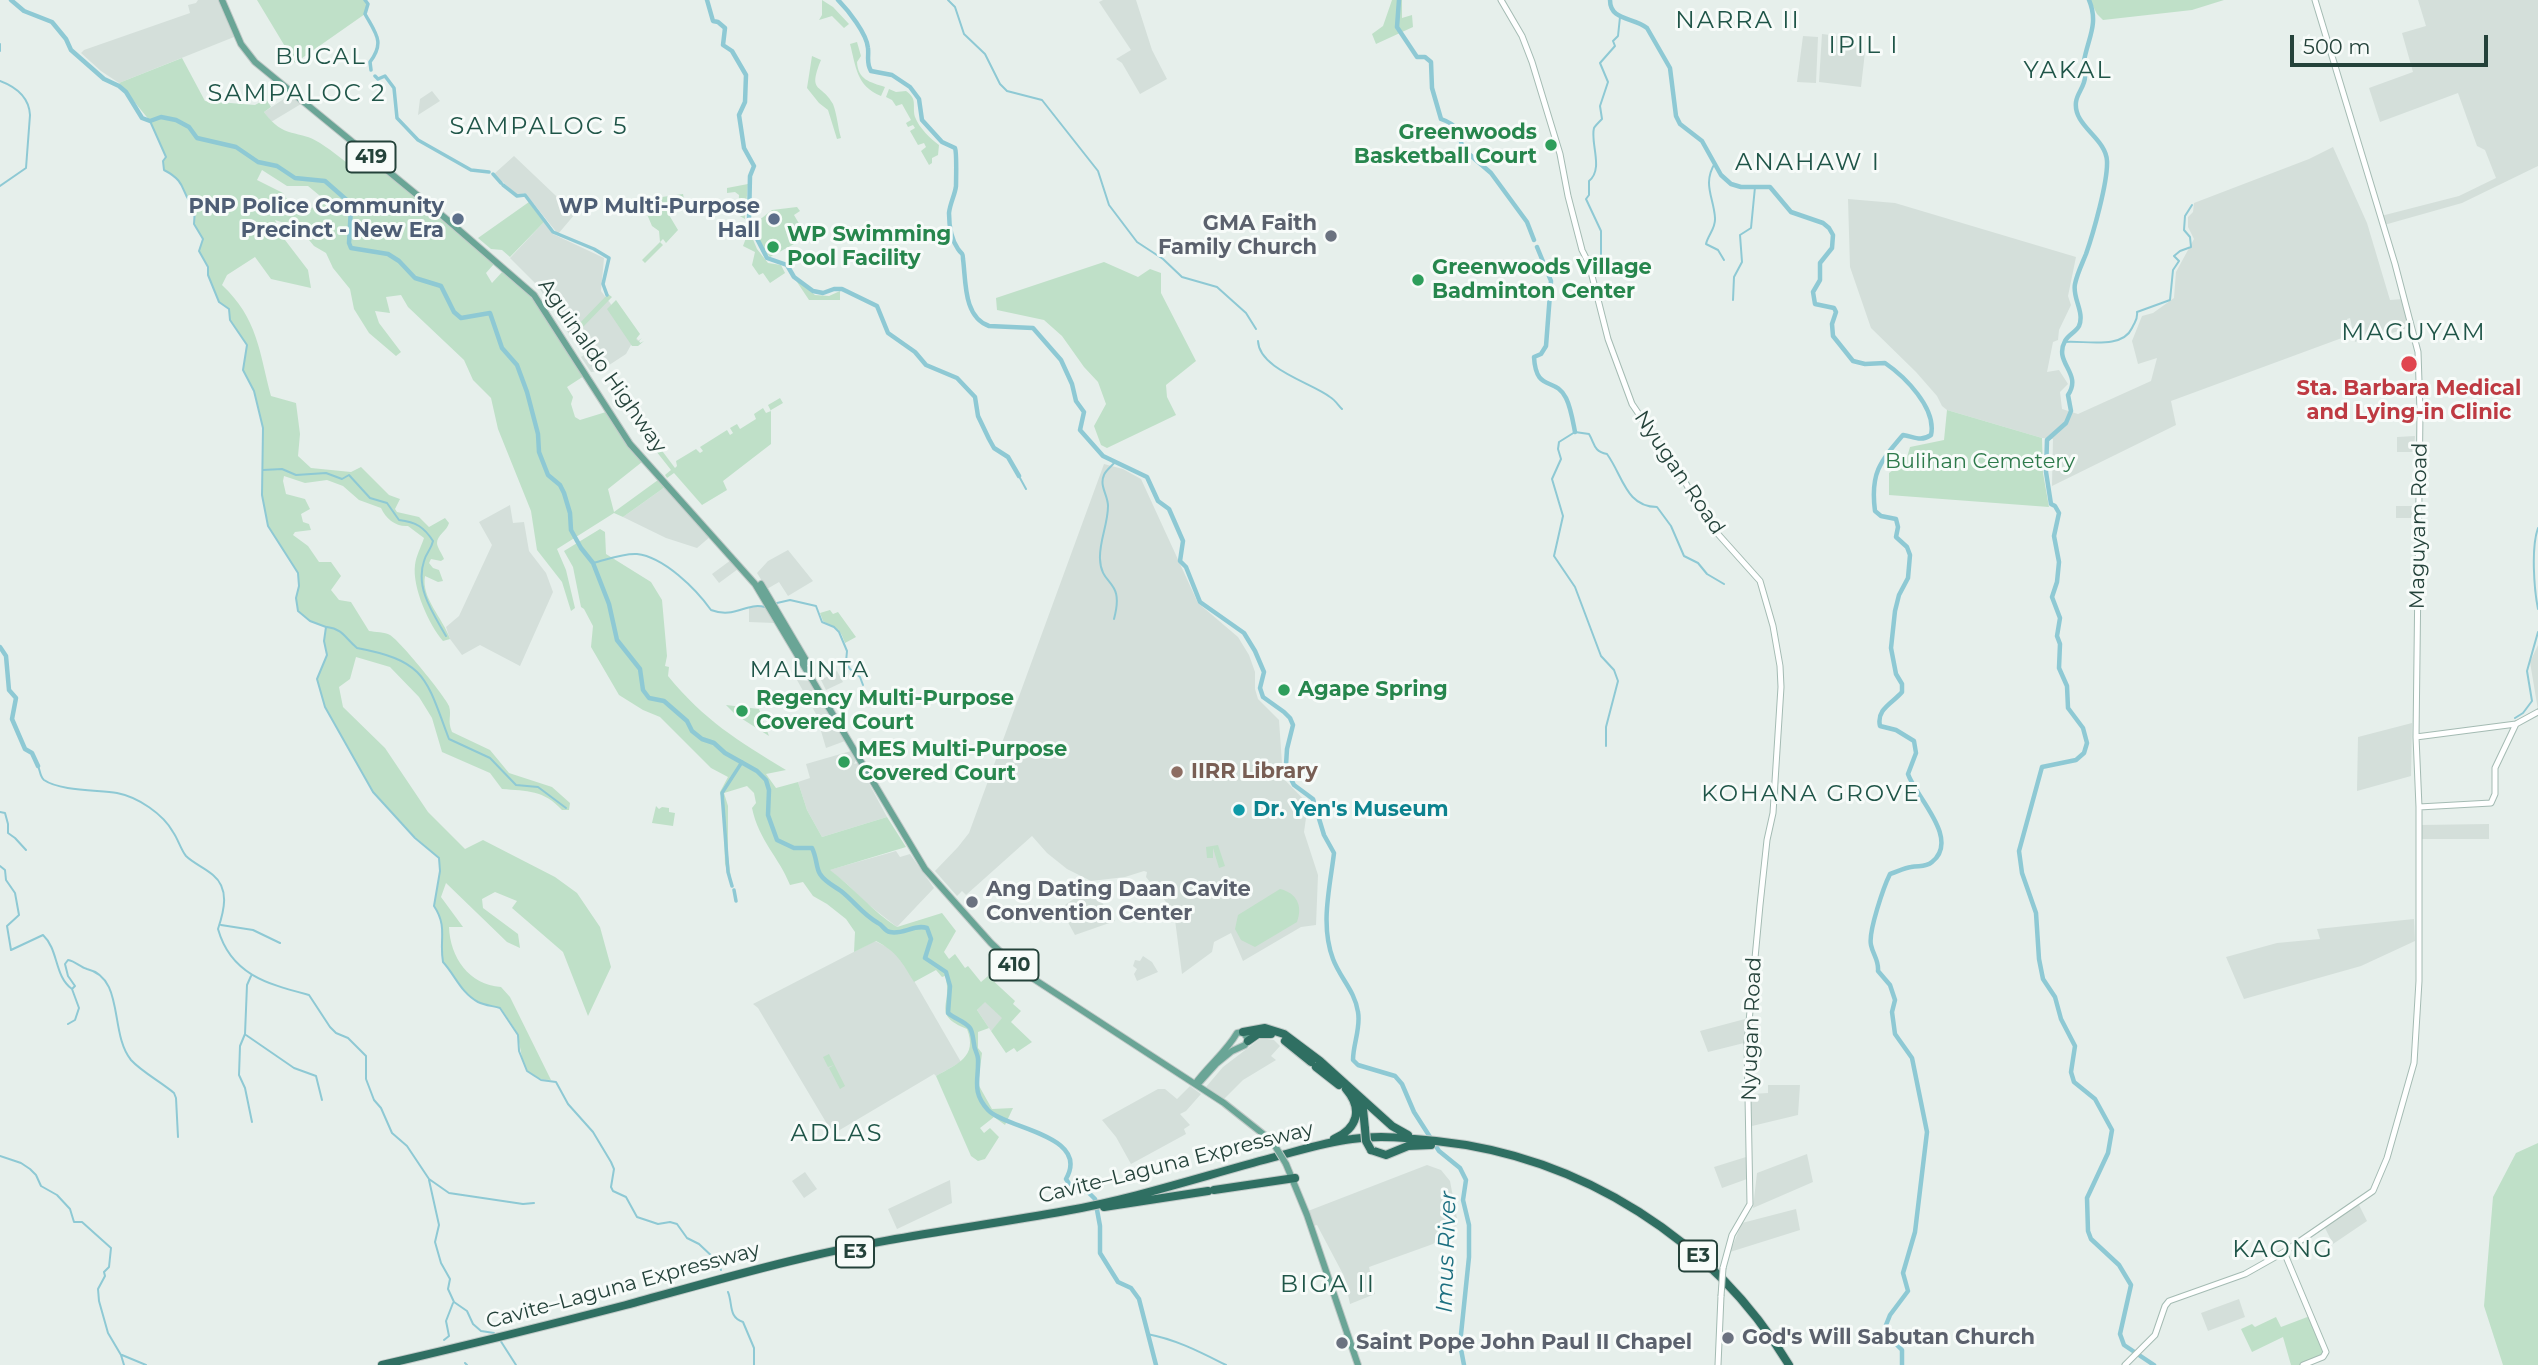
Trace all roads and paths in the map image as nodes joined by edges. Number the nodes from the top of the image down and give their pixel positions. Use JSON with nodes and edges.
{"nodes":[{"id":1,"x":224,"y":0,"type":"edge"},
{"id":2,"x":1501,"y":0,"type":"edge"},
{"id":3,"x":2315,"y":0,"type":"edge"},
{"id":4,"x":2538,"y":712,"type":"edge"},
{"id":5,"x":2516,"y":724,"type":"junction"},
{"id":6,"x":2416,"y":737,"type":"junction"},
{"id":7,"x":2419,"y":807,"type":"junction"},
{"id":8,"x":911,"y":846,"type":"joint"},
{"id":9,"x":1243,"y":1032,"type":"junction"},
{"id":10,"x":1234,"y":1039,"type":"junction"},
{"id":11,"x":1245,"y":1044,"type":"junction"},
{"id":12,"x":1203,"y":1076,"type":"junction"},
{"id":13,"x":1196,"y":1085,"type":"junction"},
{"id":14,"x":1346,"y":1089,"type":"junction"},
{"id":15,"x":1417,"y":1140,"type":"junction"},
{"id":16,"x":1301,"y":1150,"type":"junction"},
{"id":17,"x":1293,"y":1178,"type":"junction"},
{"id":18,"x":1103,"y":1205,"type":"junction"},
{"id":19,"x":2284,"y":1252,"type":"junction"},
{"id":20,"x":493,"y":1341,"type":"junction"},
{"id":21,"x":382,"y":1365,"type":"edge"},
{"id":22,"x":403,"y":1365,"type":"edge"},
{"id":23,"x":1358,"y":1365,"type":"edge"},
{"id":24,"x":1718,"y":1365,"type":"edge"},
{"id":25,"x":1787,"y":1365,"type":"edge"},
{"id":26,"x":2125,"y":1365,"type":"edge"},
{"id":27,"x":2303,"y":1365,"type":"edge"}],
"edges":[{"from":1,"to":8,"type":"main road","name":"Aguinaldo Highway","number":"419"},
{"from":2,"to":24,"type":"main road","name":"Nyugan Road","bridge":true},
{"from":3,"to":6,"type":"main road","name":"Maguyam Road"},
{"from":4,"to":5,"type":"main road"},
{"from":5,"to":6,"type":"main road"},
{"from":5,"to":7,"type":"main road"},
{"from":6,"to":7,"type":"main road","name":"Maguyam Road"},
{"from":7,"to":19,"type":"main road","name":"Maguyam Road"},
{"from":8,"to":13,"type":"main road","name":"Aguinaldo Highway","number":"410"},
{"from":9,"to":10,"type":"main road"},
{"from":9,"to":11,"type":"main road"},
{"from":9,"to":15,"type":"highway"},
{"from":10,"to":11,"type":"main road"},
{"from":10,"to":12,"type":"main road"},
{"from":11,"to":12,"type":"main road"},
{"from":11,"to":14,"type":"highway"},
{"from":12,"to":13,"type":"main road"},
{"from":13,"to":17,"type":"main road","name":"Aguinaldo Highway","number":"410","bridge":true},
{"from":14,"to":15,"type":"highway","bridge":true},
{"from":14,"to":16,"type":"highway"},
{"from":15,"to":16,"type":"highway","name":"Cavite–Laguna Expressway","number":"E3"},
{"from":15,"to":18,"type":"highway","name":"Cavite–Laguna Expressway","number":"E3"},
{"from":15,"to":25,"type":"highway","name":"Cavite–Laguna Expressway","number":"E3"},
{"from":16,"to":18,"type":"highway","name":"Cavite–Laguna Expressway","number":"E3"},
{"from":17,"to":18,"type":"highway"},
{"from":17,"to":23,"type":"main road","name":"Aguinaldo Highway","number":"410"},
{"from":18,"to":20,"type":"highway","name":"Cavite–Laguna Expressway","number":"E3"},
{"from":19,"to":26,"type":"main road","name":"Maguyam Road"},
{"from":19,"to":27,"type":"main road"},
{"from":20,"to":21,"type":"highway","name":"Cavite–Laguna Expressway","number":"E3"},
{"from":20,"to":22,"type":"highway","name":"Cavite–Laguna Expressway","number":"E3"}]}
